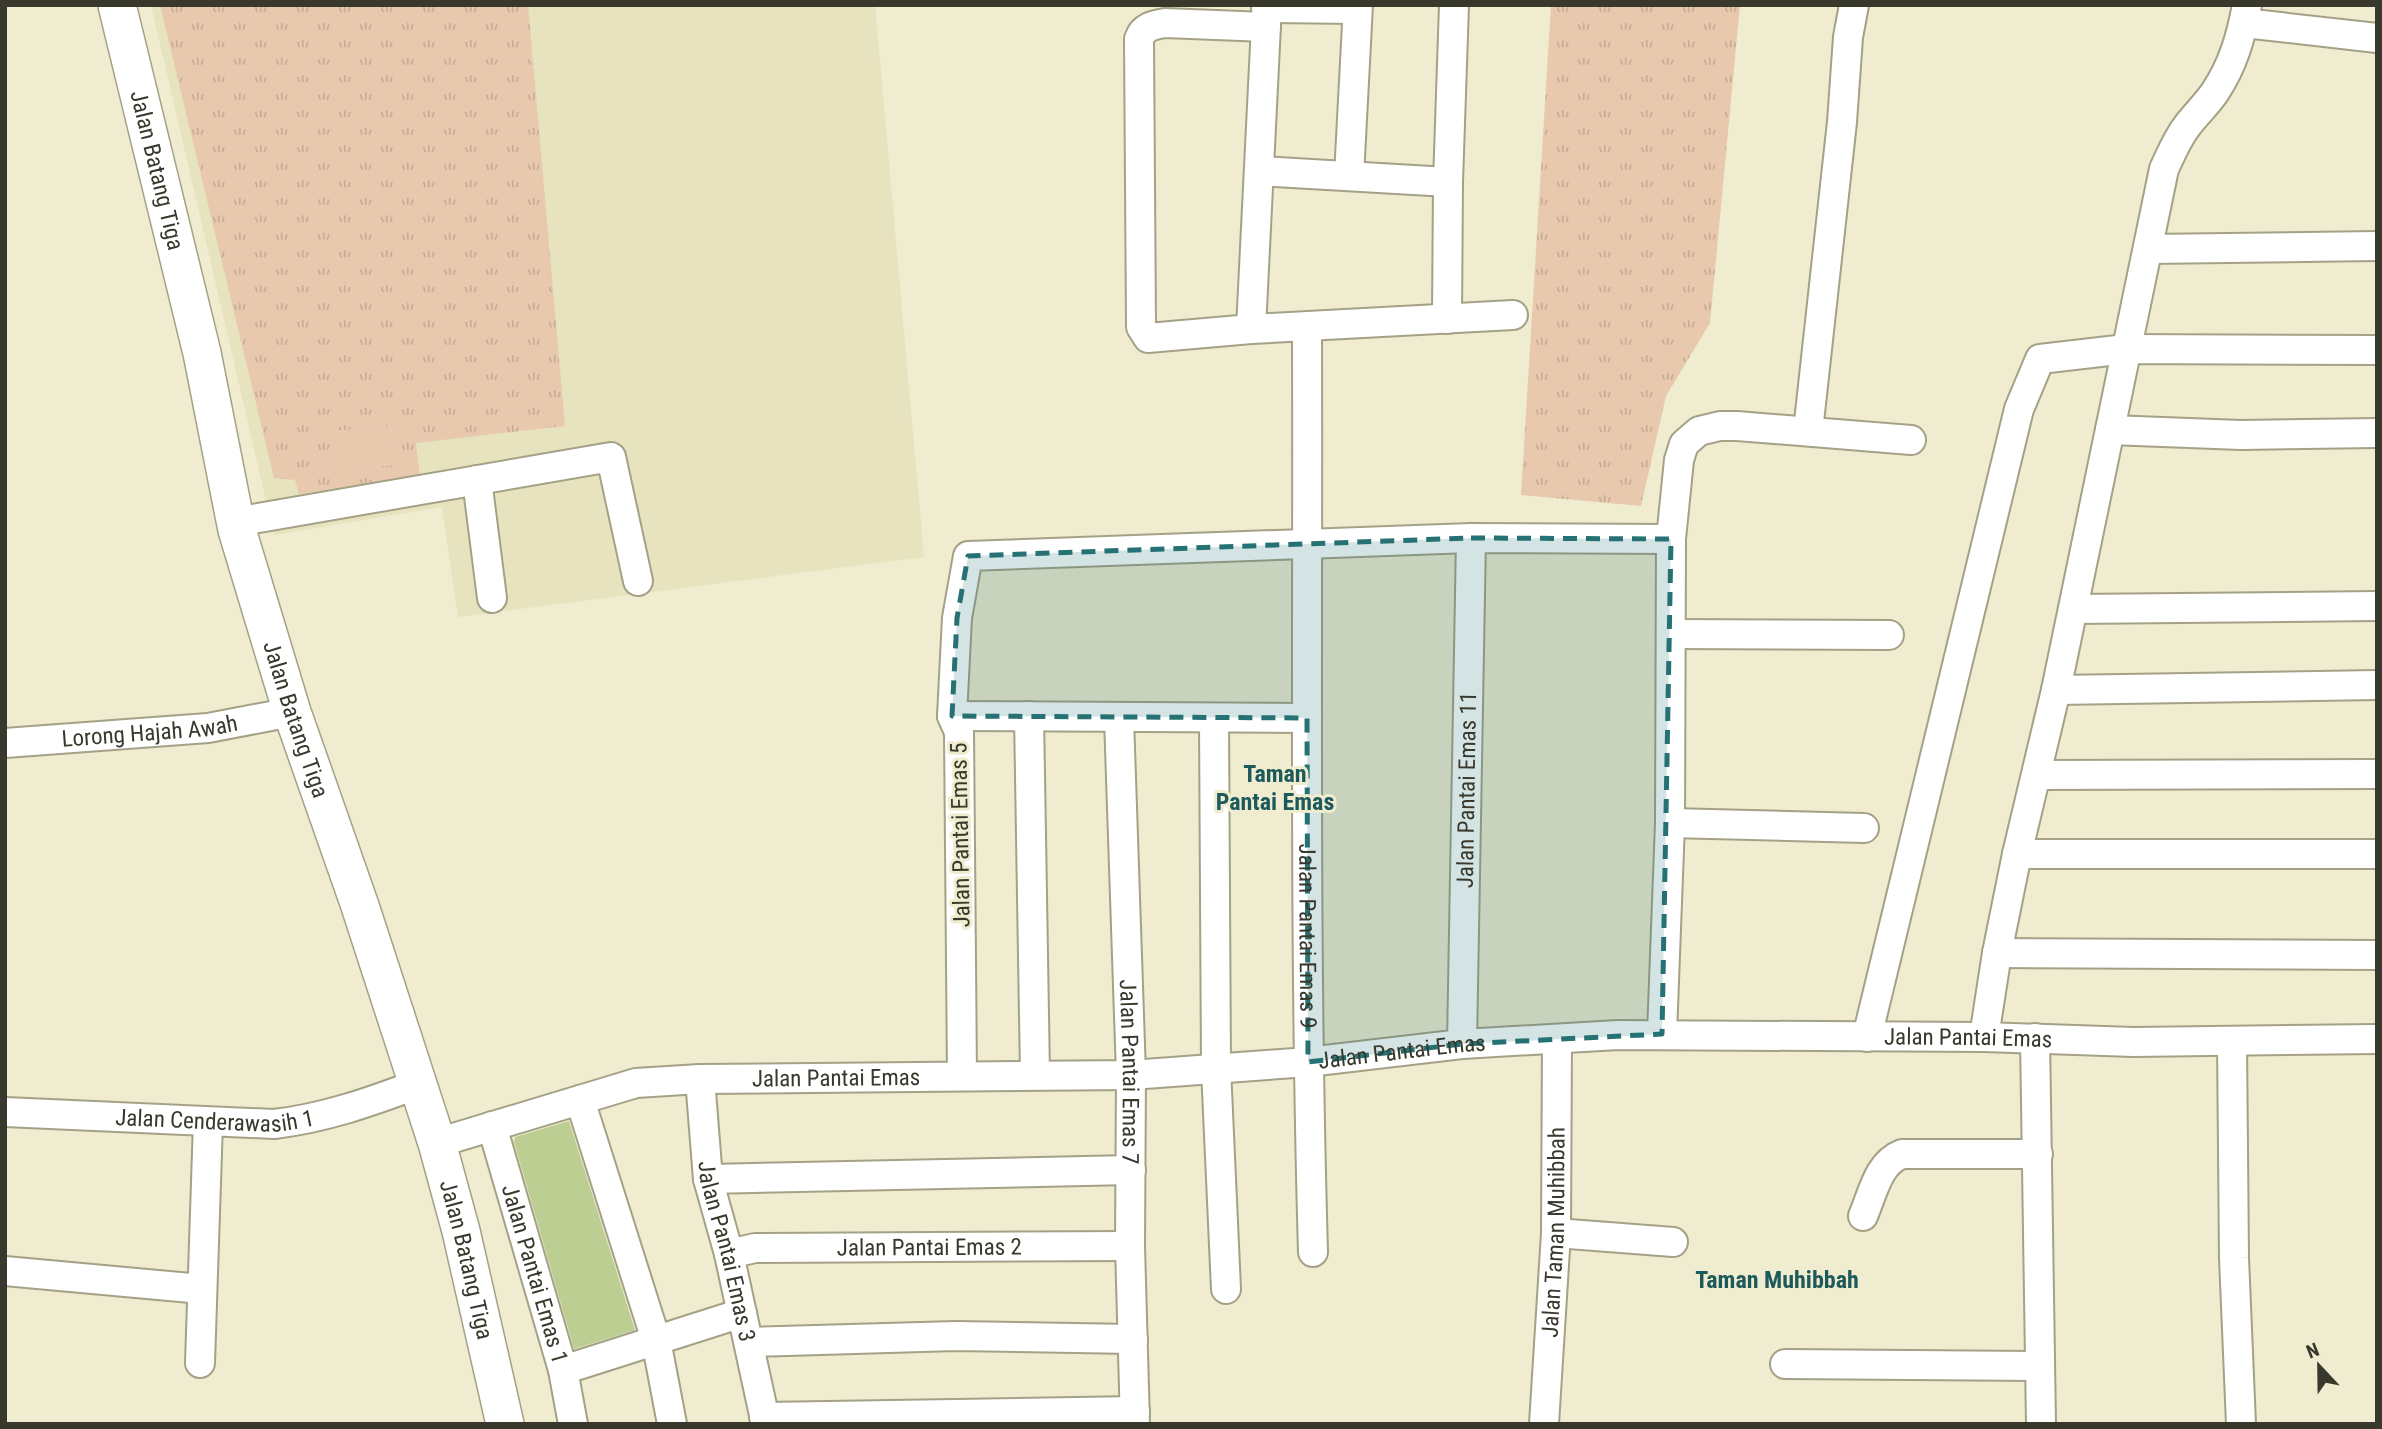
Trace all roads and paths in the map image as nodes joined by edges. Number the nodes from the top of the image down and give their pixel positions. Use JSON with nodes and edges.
{"nodes":[{"id":1,"x":117,"y":5,"type":"edge"},
{"id":2,"x":1454,"y":5,"type":"edge"},
{"id":3,"x":1854,"y":5,"type":"edge"},
{"id":4,"x":1357,"y":7,"type":"edge"},
{"id":5,"x":1266,"y":13,"type":"edge"},
{"id":6,"x":2246,"y":14,"type":"edge"},
{"id":7,"x":2377,"y":38,"type":"edge"},
{"id":8,"x":1259,"y":171,"type":"junction"},
{"id":9,"x":1349,"y":176,"type":"junction"},
{"id":10,"x":1448,"y":182,"type":"junction"},
{"id":11,"x":2377,"y":246,"type":"edge"},
{"id":12,"x":2148,"y":250,"type":"junction"},
{"id":13,"x":1513,"y":315,"type":"dead end"},
{"id":14,"x":1447,"y":319,"type":"junction"},
{"id":15,"x":1307,"y":327,"type":"junction"},
{"id":16,"x":1251,"y":329,"type":"junction"},
{"id":17,"x":2126,"y":349,"type":"junction"},
{"id":18,"x":2377,"y":351,"type":"edge"},
{"id":19,"x":2110,"y":430,"type":"junction"},
{"id":20,"x":1808,"y":431,"type":"junction"},
{"id":21,"x":2377,"y":433,"type":"edge"},
{"id":22,"x":1911,"y":440,"type":"dead end"},
{"id":23,"x":477,"y":480,"type":"junction"},
{"id":24,"x":235,"y":522,"type":"junction"},
{"id":25,"x":1471,"y":538,"type":"junction"},
{"id":26,"x":1671,"y":539,"type":"junction"},
{"id":27,"x":1306,"y":545,"type":"junction"},
{"id":28,"x":638,"y":581,"type":"dead end"},
{"id":29,"x":492,"y":598,"type":"dead end"},
{"id":30,"x":2377,"y":606,"type":"edge"},
{"id":31,"x":2073,"y":609,"type":"junction"},
{"id":32,"x":1672,"y":634,"type":"junction"},
{"id":33,"x":1889,"y":635,"type":"dead end"},
{"id":34,"x":2377,"y":685,"type":"edge"},
{"id":35,"x":2056,"y":690,"type":"junction"},
{"id":36,"x":292,"y":712,"type":"junction"},
{"id":37,"x":951,"y":716,"type":"junction"},
{"id":38,"x":1029,"y":716,"type":"junction"},
{"id":39,"x":1119,"y":718,"type":"junction"},
{"id":40,"x":1307,"y":718,"type":"junction"},
{"id":41,"x":1214,"y":719,"type":"junction"},
{"id":42,"x":5,"y":743,"type":"edge"},
{"id":43,"x":2377,"y":774,"type":"edge"},
{"id":44,"x":2037,"y":775,"type":"junction"},
{"id":45,"x":1670,"y":823,"type":"junction"},
{"id":46,"x":1864,"y":828,"type":"dead end"},
{"id":47,"x":2377,"y":854,"type":"edge"},
{"id":48,"x":2017,"y":855,"type":"junction"},
{"id":49,"x":1997,"y":953,"type":"junction"},
{"id":50,"x":2377,"y":955,"type":"edge"},
{"id":51,"x":1662,"y":1034,"type":"junction"},
{"id":52,"x":1867,"y":1037,"type":"junction"},
{"id":53,"x":1983,"y":1037,"type":"junction"},
{"id":54,"x":2035,"y":1038,"type":"junction"},
{"id":55,"x":2377,"y":1038,"type":"edge"},
{"id":56,"x":1558,"y":1039,"type":"junction"},
{"id":57,"x":2232,"y":1041,"type":"junction"},
{"id":58,"x":1462,"y":1044,"type":"junction"},
{"id":59,"x":1308,"y":1062,"type":"junction"},
{"id":60,"x":1216,"y":1068,"type":"junction"},
{"id":61,"x":962,"y":1074,"type":"junction"},
{"id":62,"x":1035,"y":1075,"type":"junction"},
{"id":63,"x":1131,"y":1075,"type":"junction"},
{"id":64,"x":700,"y":1079,"type":"junction"},
{"id":65,"x":418,"y":1084,"type":"junction"},
{"id":66,"x":580,"y":1100,"type":"junction"},
{"id":67,"x":5,"y":1112,"type":"edge"},
{"id":68,"x":208,"y":1122,"type":"junction"},
{"id":69,"x":492,"y":1126,"type":"junction"},
{"id":70,"x":437,"y":1143,"type":"junction"},
{"id":71,"x":2038,"y":1154,"type":"junction"},
{"id":72,"x":1130,"y":1170,"type":"junction"},
{"id":73,"x":708,"y":1179,"type":"junction"},
{"id":74,"x":1863,"y":1216,"type":"dead end"},
{"id":75,"x":1556,"y":1233,"type":"junction"},
{"id":76,"x":1673,"y":1242,"type":"dead end"},
{"id":77,"x":1130,"y":1246,"type":"junction"},
{"id":78,"x":1313,"y":1252,"type":"dead end"},
{"id":79,"x":729,"y":1254,"type":"junction"},
{"id":80,"x":5,"y":1271,"type":"edge"},
{"id":81,"x":202,"y":1289,"type":"junction"},
{"id":82,"x":1226,"y":1289,"type":"dead end"},
{"id":83,"x":742,"y":1313,"type":"junction"},
{"id":84,"x":1133,"y":1339,"type":"junction"},
{"id":85,"x":656,"y":1340,"type":"junction"},
{"id":86,"x":748,"y":1342,"type":"junction"},
{"id":87,"x":200,"y":1363,"type":"dead end"},
{"id":88,"x":1785,"y":1364,"type":"dead end"},
{"id":89,"x":2039,"y":1366,"type":"junction"},
{"id":90,"x":563,"y":1370,"type":"junction"},
{"id":91,"x":1135,"y":1418,"type":"edge"},
{"id":92,"x":765,"y":1420,"type":"edge"},
{"id":93,"x":505,"y":1424,"type":"edge"},
{"id":94,"x":573,"y":1424,"type":"edge"},
{"id":95,"x":672,"y":1424,"type":"edge"},
{"id":96,"x":1544,"y":1424,"type":"edge"},
{"id":97,"x":2041,"y":1424,"type":"edge"},
{"id":98,"x":2241,"y":1424,"type":"edge"}],
"edges":[{"from":1,"to":24,"type":"main road","name":"Jalan Batang Tiga"},
{"from":2,"to":10,"type":"street"},
{"from":3,"to":20,"type":"street"},
{"from":4,"to":5,"type":"street"},
{"from":4,"to":9,"type":"street"},
{"from":5,"to":8,"type":"street"},
{"from":5,"to":16,"type":"street"},
{"from":6,"to":7,"type":"street"},
{"from":6,"to":12,"type":"street"},
{"from":8,"to":9,"type":"street"},
{"from":8,"to":16,"type":"street"},
{"from":9,"to":10,"type":"street"},
{"from":10,"to":14,"type":"street"},
{"from":11,"to":12,"type":"street"},
{"from":12,"to":17,"type":"street"},
{"from":13,"to":14,"type":"street"},
{"from":14,"to":15,"type":"street"},
{"from":15,"to":16,"type":"street"},
{"from":15,"to":27,"type":"street","name":"Jalan Pantai Emas 9"},
{"from":17,"to":18,"type":"street"},
{"from":17,"to":19,"type":"street"},
{"from":17,"to":52,"type":"street"},
{"from":19,"to":21,"type":"street"},
{"from":19,"to":31,"type":"street"},
{"from":20,"to":22,"type":"street"},
{"from":20,"to":26,"type":"street"},
{"from":23,"to":24,"type":"street"},
{"from":23,"to":28,"type":"street"},
{"from":23,"to":29,"type":"street"},
{"from":24,"to":36,"type":"main road","name":"Jalan Batang Tiga"},
{"from":25,"to":26,"type":"street"},
{"from":25,"to":27,"type":"street"},
{"from":25,"to":58,"type":"street","name":"Jalan Pantai Emas 11"},
{"from":26,"to":32,"type":"street"},
{"from":27,"to":37,"type":"street","name":"Jalan Pantai Emas 5"},
{"from":27,"to":40,"type":"street","name":"Jalan Pantai Emas 9"},
{"from":30,"to":31,"type":"street"},
{"from":31,"to":35,"type":"street"},
{"from":32,"to":33,"type":"street"},
{"from":32,"to":45,"type":"street"},
{"from":34,"to":35,"type":"street"},
{"from":35,"to":44,"type":"street"},
{"from":36,"to":42,"type":"street","name":"Lorong Hajah Awah"},
{"from":36,"to":65,"type":"main road","name":"Jalan Batang Tiga"},
{"from":37,"to":38,"type":"street"},
{"from":37,"to":61,"type":"street","name":"Jalan Pantai Emas 5"},
{"from":38,"to":39,"type":"street"},
{"from":38,"to":62,"type":"street"},
{"from":39,"to":41,"type":"street"},
{"from":39,"to":63,"type":"street","name":"Jalan Pantai Emas 7"},
{"from":40,"to":41,"type":"street"},
{"from":40,"to":59,"type":"street","name":"Jalan Pantai Emas 9"},
{"from":41,"to":60,"type":"street"},
{"from":43,"to":44,"type":"street"},
{"from":44,"to":48,"type":"street"},
{"from":45,"to":46,"type":"street"},
{"from":45,"to":51,"type":"street"},
{"from":47,"to":48,"type":"street"},
{"from":48,"to":49,"type":"street"},
{"from":49,"to":50,"type":"street"},
{"from":49,"to":53,"type":"street"},
{"from":51,"to":52,"type":"street","name":"Jalan Pantai Emas"},
{"from":51,"to":56,"type":"street","name":"Jalan Pantai Emas"},
{"from":52,"to":53,"type":"street","name":"Jalan Pantai Emas"},
{"from":53,"to":54,"type":"street","name":"Jalan Pantai Emas"},
{"from":54,"to":57,"type":"street","name":"Jalan Pantai Emas"},
{"from":54,"to":71,"type":"street"},
{"from":55,"to":57,"type":"street","name":"Jalan Pantai Emas"},
{"from":56,"to":58,"type":"street","name":"Jalan Pantai Emas"},
{"from":56,"to":75,"type":"street","name":"Jalan Taman Muhibbah"},
{"from":57,"to":98,"type":"street"},
{"from":58,"to":59,"type":"street","name":"Jalan Pantai Emas"},
{"from":59,"to":60,"type":"street","name":"Jalan Pantai Emas"},
{"from":59,"to":78,"type":"street","name":"Jalan Pantai Emas 9"},
{"from":60,"to":63,"type":"street","name":"Jalan Pantai Emas"},
{"from":60,"to":82,"type":"street"},
{"from":61,"to":62,"type":"street","name":"Jalan Pantai Emas"},
{"from":61,"to":64,"type":"street","name":"Jalan Pantai Emas"},
{"from":62,"to":63,"type":"street","name":"Jalan Pantai Emas"},
{"from":63,"to":72,"type":"street","name":"Jalan Pantai Emas 7"},
{"from":64,"to":66,"type":"street","name":"Jalan Pantai Emas"},
{"from":64,"to":73,"type":"street","name":"Jalan Pantai Emas 3"},
{"from":65,"to":68,"type":"street","name":"Jalan Cenderawasih 1"},
{"from":65,"to":70,"type":"main road","name":"Jalan Batang Tiga"},
{"from":66,"to":69,"type":"street","name":"Jalan Pantai Emas"},
{"from":66,"to":85,"type":"street"},
{"from":67,"to":68,"type":"street","name":"Jalan Cenderawasih 1"},
{"from":68,"to":81,"type":"street"},
{"from":69,"to":70,"type":"street","name":"Jalan Pantai Emas"},
{"from":69,"to":90,"type":"street","name":"Jalan Pantai Emas 1"},
{"from":70,"to":93,"type":"main road","name":"Jalan Batang Tiga"},
{"from":71,"to":74,"type":"street"},
{"from":71,"to":89,"type":"street"},
{"from":72,"to":73,"type":"street"},
{"from":72,"to":77,"type":"street","name":"Jalan Pantai Emas 7"},
{"from":73,"to":79,"type":"street","name":"Jalan Pantai Emas 3"},
{"from":75,"to":76,"type":"street"},
{"from":75,"to":96,"type":"street","name":"Jalan Taman Muhibbah"},
{"from":77,"to":79,"type":"street","name":"Jalan Pantai Emas 2"},
{"from":77,"to":84,"type":"street","name":"Jalan Pantai Emas 7"},
{"from":79,"to":83,"type":"street","name":"Jalan Pantai Emas 3"},
{"from":80,"to":81,"type":"street"},
{"from":81,"to":87,"type":"street"},
{"from":83,"to":85,"type":"street"},
{"from":83,"to":86,"type":"street","name":"Jalan Pantai Emas 3"},
{"from":84,"to":86,"type":"street"},
{"from":84,"to":91,"type":"street","name":"Jalan Pantai Emas 7"},
{"from":85,"to":90,"type":"street"},
{"from":85,"to":95,"type":"street"},
{"from":86,"to":92,"type":"street","name":"Jalan Pantai Emas 3"},
{"from":88,"to":89,"type":"street"},
{"from":89,"to":97,"type":"street"},
{"from":90,"to":94,"type":"street","name":"Jalan Pantai Emas 1"},
{"from":91,"to":92,"type":"street"}]}
